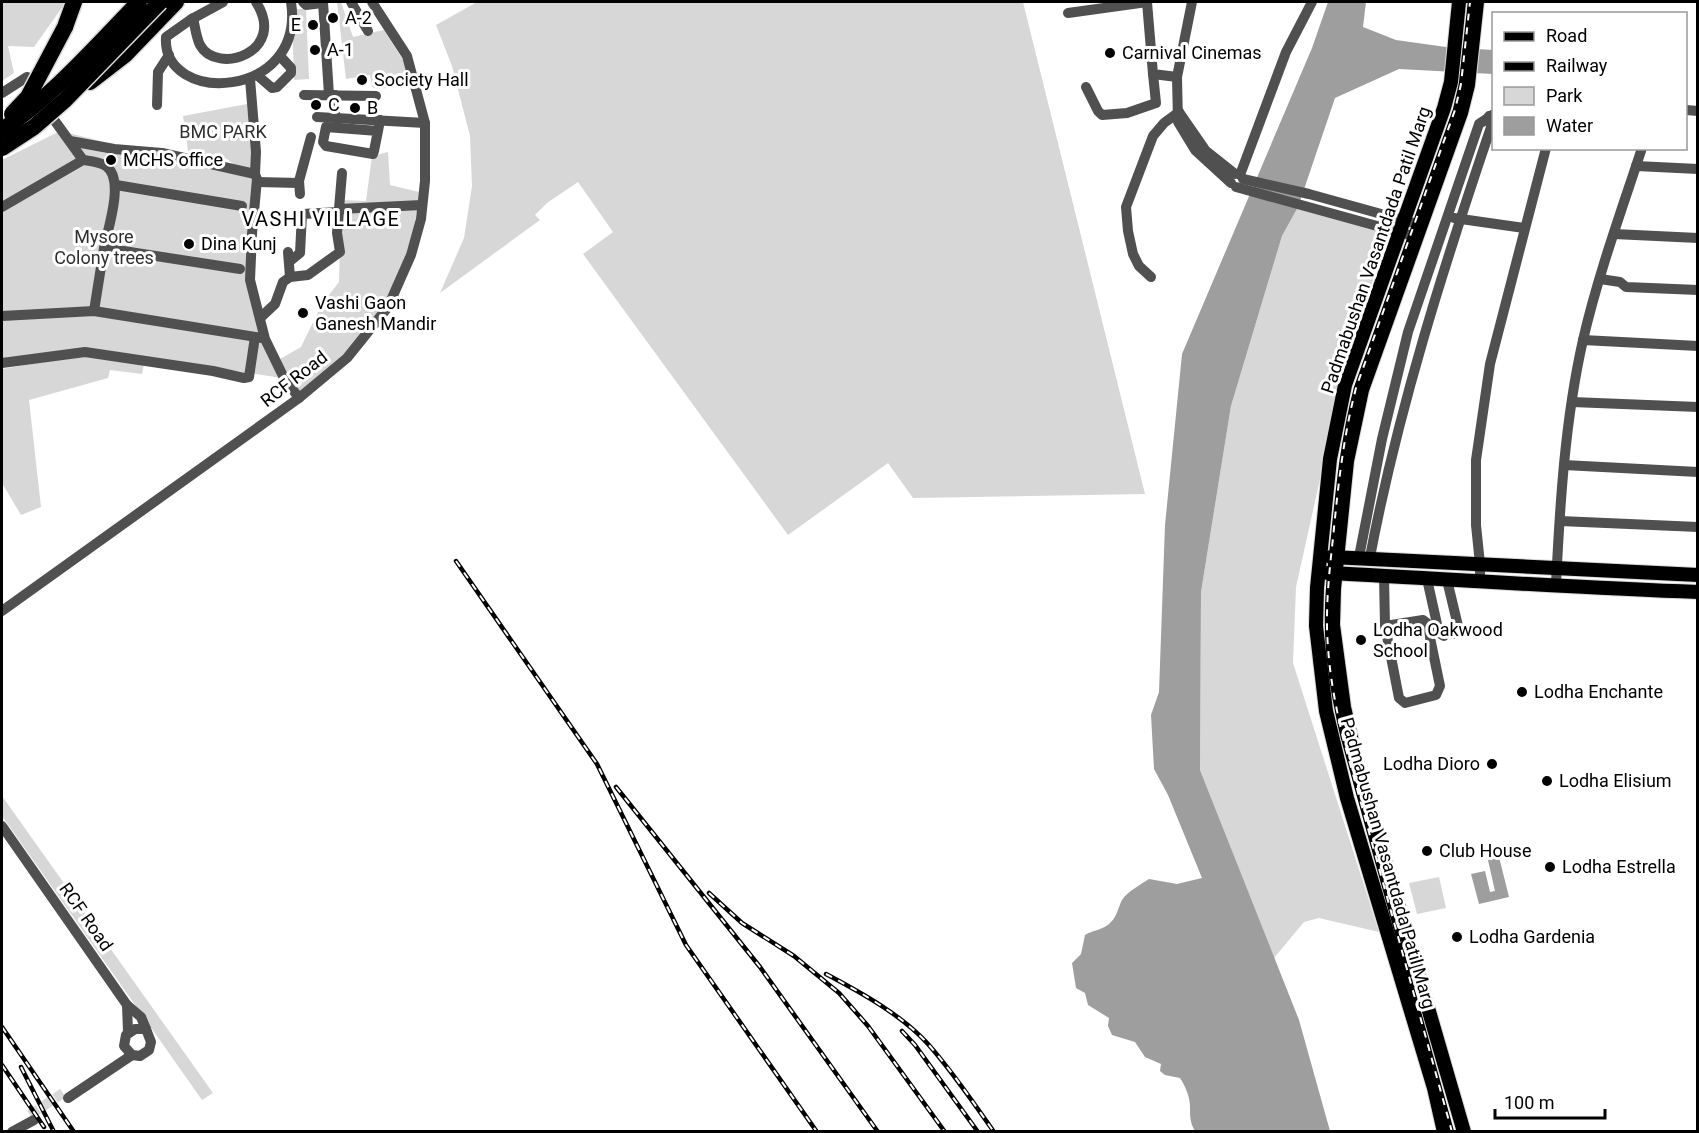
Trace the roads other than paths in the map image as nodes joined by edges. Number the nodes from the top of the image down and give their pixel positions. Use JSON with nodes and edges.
{"nodes":[{"id":1,"x":74,"y":2,"type":"edge"},
{"id":2,"x":139,"y":2,"type":"edge"},
{"id":3,"x":160,"y":2,"type":"edge"},
{"id":4,"x":176,"y":2,"type":"edge"},
{"id":5,"x":223,"y":2,"type":"edge"},
{"id":6,"x":256,"y":2,"type":"edge"},
{"id":7,"x":291,"y":2,"type":"edge"},
{"id":8,"x":303,"y":2,"type":"edge"},
{"id":9,"x":323,"y":2,"type":"edge"},
{"id":10,"x":351,"y":2,"type":"edge"},
{"id":11,"x":372,"y":2,"type":"edge"},
{"id":12,"x":1192,"y":2,"type":"edge"},
{"id":13,"x":1312,"y":2,"type":"edge"},
{"id":14,"x":1459,"y":2,"type":"edge"},
{"id":15,"x":1477,"y":2,"type":"edge"},
{"id":16,"x":1068,"y":13,"type":"dead end"},
{"id":17,"x":193,"y":18,"type":"junction"},
{"id":18,"x":368,"y":31,"type":"dead end"},
{"id":19,"x":169,"y":55,"type":"junction"},
{"id":20,"x":280,"y":56,"type":"junction"},
{"id":21,"x":1153,"y":74,"type":"junction"},
{"id":22,"x":253,"y":77,"type":"junction"},
{"id":23,"x":1177,"y":77,"type":"junction"},
{"id":24,"x":1086,"y":87,"type":"dead end"},
{"id":25,"x":2,"y":93,"type":"edge"},
{"id":26,"x":304,"y":95,"type":"dead end"},
{"id":27,"x":332,"y":95,"type":"junction"},
{"id":28,"x":376,"y":96,"type":"dead end"},
{"id":29,"x":65,"y":100,"type":"junction"},
{"id":30,"x":157,"y":105,"type":"dead end"},
{"id":31,"x":1179,"y":112,"type":"junction"},
{"id":32,"x":1491,"y":115,"type":"edge"},
{"id":33,"x":317,"y":117,"type":"dead end"},
{"id":34,"x":335,"y":118,"type":"junction"},
{"id":35,"x":425,"y":123,"type":"junction"},
{"id":36,"x":379,"y":126,"type":"junction"},
{"id":37,"x":2,"y":128,"type":"edge"},
{"id":38,"x":310,"y":137,"type":"dead end"},
{"id":39,"x":70,"y":141,"type":"junction"},
{"id":40,"x":2,"y":148,"type":"edge"},
{"id":41,"x":1545,"y":150,"type":"edge"},
{"id":42,"x":1641,"y":150,"type":"edge"},
{"id":43,"x":83,"y":160,"type":"junction"},
{"id":44,"x":1636,"y":166,"type":"junction"},
{"id":45,"x":1698,"y":169,"type":"edge"},
{"id":46,"x":342,"y":173,"type":"dead end"},
{"id":47,"x":256,"y":178,"type":"junction"},
{"id":48,"x":1241,"y":181,"type":"junction"},
{"id":49,"x":116,"y":185,"type":"junction"},
{"id":50,"x":422,"y":205,"type":"junction"},
{"id":51,"x":242,"y":206,"type":"dead end"},
{"id":52,"x":2,"y":207,"type":"edge"},
{"id":53,"x":339,"y":211,"type":"junction"},
{"id":54,"x":1449,"y":216,"type":"junction"},
{"id":55,"x":1460,"y":220,"type":"junction"},
{"id":56,"x":1402,"y":226,"type":"junction"},
{"id":57,"x":1524,"y":228,"type":"junction"},
{"id":58,"x":1419,"y":231,"type":"junction"},
{"id":59,"x":1614,"y":234,"type":"junction"},
{"id":60,"x":1698,"y":238,"type":"edge"},
{"id":61,"x":104,"y":248,"type":"junction"},
{"id":62,"x":240,"y":269,"type":"dead end"},
{"id":63,"x":290,"y":277,"type":"junction"},
{"id":64,"x":1151,"y":277,"type":"dead end"},
{"id":65,"x":1600,"y":279,"type":"junction"},
{"id":66,"x":1698,"y":290,"type":"edge"},
{"id":67,"x":94,"y":311,"type":"junction"},
{"id":68,"x":2,"y":316,"type":"edge"},
{"id":69,"x":260,"y":318,"type":"junction"},
{"id":70,"x":1408,"y":332,"type":"junction"},
{"id":71,"x":1424,"y":337,"type":"junction"},
{"id":72,"x":260,"y":338,"type":"junction"},
{"id":73,"x":1583,"y":340,"type":"junction"},
{"id":74,"x":1698,"y":346,"type":"edge"},
{"id":75,"x":2,"y":363,"type":"edge"},
{"id":76,"x":299,"y":398,"type":"junction"},
{"id":77,"x":1572,"y":402,"type":"junction"},
{"id":78,"x":1698,"y":407,"type":"edge"},
{"id":79,"x":1380,"y":450,"type":"junction"},
{"id":80,"x":1391,"y":453,"type":"junction"},
{"id":81,"x":1564,"y":465,"type":"junction"},
{"id":82,"x":1698,"y":472,"type":"edge"},
{"id":83,"x":1560,"y":521,"type":"junction"},
{"id":84,"x":1698,"y":527,"type":"edge"},
{"id":85,"x":1320,"y":556,"type":"junction"},
{"id":86,"x":1338,"y":557,"type":"junction"},
{"id":87,"x":1364,"y":557,"type":"junction"},
{"id":88,"x":1480,"y":564,"type":"junction"},
{"id":89,"x":1557,"y":568,"type":"junction"},
{"id":90,"x":1318,"y":573,"type":"junction"},
{"id":91,"x":1336,"y":573,"type":"junction"},
{"id":92,"x":1698,"y":575,"type":"edge"},
{"id":93,"x":1384,"y":576,"type":"junction"},
{"id":94,"x":1427,"y":579,"type":"junction"},
{"id":95,"x":1447,"y":580,"type":"junction"},
{"id":96,"x":1479,"y":581,"type":"junction"},
{"id":97,"x":1556,"y":584,"type":"junction"},
{"id":98,"x":1698,"y":592,"type":"edge"},
{"id":99,"x":2,"y":611,"type":"edge"},
{"id":100,"x":1385,"y":626,"type":"junction"},
{"id":101,"x":2,"y":826,"type":"edge"},
{"id":102,"x":127,"y":1005,"type":"junction"},
{"id":103,"x":146,"y":1029,"type":"junction"},
{"id":104,"x":128,"y":1032,"type":"junction"},
{"id":105,"x":129,"y":1052,"type":"junction"},
{"id":106,"x":66,"y":1095,"type":"tunnel mouth"},
{"id":107,"x":32,"y":1117,"type":"tunnel mouth"},
{"id":108,"x":1463,"y":1129,"type":"edge"},
{"id":109,"x":15,"y":1130,"type":"edge"},
{"id":110,"x":1444,"y":1131,"type":"edge"}],
"edges":[{"from":1,"to":37,"type":"highway","bridge":true},
{"from":2,"to":37,"type":"highway","bridge":true},
{"from":3,"to":29,"type":"highway","bridge":true},
{"from":4,"to":29,"type":"highway","bridge":true},
{"from":5,"to":17,"type":"street"},
{"from":6,"to":17,"type":"street"},
{"from":7,"to":20,"type":"street"},
{"from":8,"to":9,"type":"street"},
{"from":9,"to":27,"type":"street"},
{"from":10,"to":18,"type":"street"},
{"from":11,"to":35,"type":"street","name":"RCF Road"},
{"from":12,"to":23,"type":"street"},
{"from":13,"to":48,"type":"street"},
{"from":14,"to":56,"type":"main road","name":"Padmabushan Vasantdada Patil Marg"},
{"from":15,"to":58,"type":"main road","name":"Padmabushan Vasantdada Patil Marg"},
{"from":16,"to":21,"type":"street"},
{"from":17,"to":19,"type":"street"},
{"from":19,"to":22,"type":"street"},
{"from":19,"to":30,"type":"street"},
{"from":20,"to":22,"type":"street"},
{"from":20,"to":22,"type":"street"},
{"from":21,"to":23,"type":"street"},
{"from":21,"to":24,"type":"street"},
{"from":22,"to":47,"type":"street"},
{"from":23,"to":31,"type":"street"},
{"from":25,"to":39,"type":"street"},
{"from":26,"to":27,"type":"street"},
{"from":27,"to":28,"type":"street"},
{"from":27,"to":34,"type":"street"},
{"from":29,"to":40,"type":"highway","bridge":true},
{"from":31,"to":48,"type":"street"},
{"from":31,"to":64,"type":"street"},
{"from":32,"to":54,"type":"street"},
{"from":32,"to":55,"type":"street"},
{"from":33,"to":34,"type":"street"},
{"from":34,"to":36,"type":"street"},
{"from":35,"to":36,"type":"street"},
{"from":35,"to":50,"type":"street","name":"RCF Road"},
{"from":36,"to":36,"type":"street"},
{"from":38,"to":47,"type":"street"},
{"from":39,"to":43,"type":"street"},
{"from":39,"to":47,"type":"street"},
{"from":41,"to":57,"type":"street"},
{"from":42,"to":44,"type":"street"},
{"from":43,"to":49,"type":"street"},
{"from":43,"to":52,"type":"street"},
{"from":44,"to":45,"type":"street"},
{"from":44,"to":59,"type":"street"},
{"from":46,"to":53,"type":"street"},
{"from":47,"to":69,"type":"street"},
{"from":48,"to":56,"type":"street"},
{"from":49,"to":51,"type":"street"},
{"from":49,"to":61,"type":"street"},
{"from":50,"to":53,"type":"street"},
{"from":50,"to":76,"type":"street","name":"RCF Road"},
{"from":53,"to":63,"type":"street"},
{"from":53,"to":63,"type":"street"},
{"from":54,"to":55,"type":"street"},
{"from":54,"to":70,"type":"street"},
{"from":55,"to":57,"type":"street"},
{"from":55,"to":71,"type":"street"},
{"from":56,"to":58,"type":"street"},
{"from":56,"to":85,"type":"main road","name":"Padmabushan Vasantdada Patil Marg"},
{"from":57,"to":88,"type":"street"},
{"from":58,"to":86,"type":"main road","name":"Padmabushan Vasantdada Patil Marg"},
{"from":59,"to":60,"type":"street"},
{"from":59,"to":65,"type":"street"},
{"from":61,"to":62,"type":"street"},
{"from":61,"to":67,"type":"street"},
{"from":63,"to":69,"type":"street"},
{"from":65,"to":66,"type":"street"},
{"from":65,"to":73,"type":"street"},
{"from":67,"to":68,"type":"street"},
{"from":67,"to":72,"type":"street"},
{"from":69,"to":72,"type":"street"},
{"from":70,"to":71,"type":"street"},
{"from":70,"to":79,"type":"street"},
{"from":71,"to":80,"type":"street"},
{"from":72,"to":75,"type":"street"},
{"from":72,"to":76,"type":"street"},
{"from":73,"to":74,"type":"street"},
{"from":73,"to":77,"type":"street"},
{"from":76,"to":99,"type":"street","name":"RCF Road"},
{"from":77,"to":78,"type":"street"},
{"from":77,"to":81,"type":"street"},
{"from":79,"to":80,"type":"street"},
{"from":79,"to":87,"type":"street"},
{"from":80,"to":87,"type":"street"},
{"from":81,"to":82,"type":"street"},
{"from":81,"to":83,"type":"street"},
{"from":83,"to":84,"type":"street"},
{"from":83,"to":89,"type":"street"},
{"from":85,"to":86,"type":"main road"},
{"from":85,"to":90,"type":"main road","name":"Padmabushan Vasantdada Patil Marg"},
{"from":86,"to":87,"type":"main road"},
{"from":86,"to":91,"type":"main road","name":"Padmabushan Vasantdada Patil Marg"},
{"from":87,"to":88,"type":"main road"},
{"from":88,"to":89,"type":"main road"},
{"from":88,"to":96,"type":"street"},
{"from":89,"to":92,"type":"main road"},
{"from":89,"to":97,"type":"street"},
{"from":90,"to":91,"type":"main road"},
{"from":90,"to":110,"type":"main road","name":"Padmabushan Vasantdada Patil Marg"},
{"from":91,"to":93,"type":"main road"},
{"from":91,"to":108,"type":"main road","name":"Padmabushan Vasantdada Patil Marg"},
{"from":93,"to":94,"type":"main road"},
{"from":93,"to":100,"type":"street"},
{"from":94,"to":95,"type":"main road"},
{"from":94,"to":95,"type":"street"},
{"from":95,"to":96,"type":"main road"},
{"from":96,"to":97,"type":"main road"},
{"from":97,"to":98,"type":"main road"},
{"from":100,"to":100,"type":"street"},
{"from":101,"to":102,"type":"street","name":"RCF Road"},
{"from":102,"to":103,"type":"street","name":"RCF Road"},
{"from":102,"to":104,"type":"street"},
{"from":103,"to":104,"type":"street"},
{"from":103,"to":105,"type":"street"},
{"from":104,"to":105,"type":"street"},
{"from":105,"to":106,"type":"street"},
{"from":107,"to":109,"type":"street"},
{"from":108,"to":110,"type":"main road"}]}
